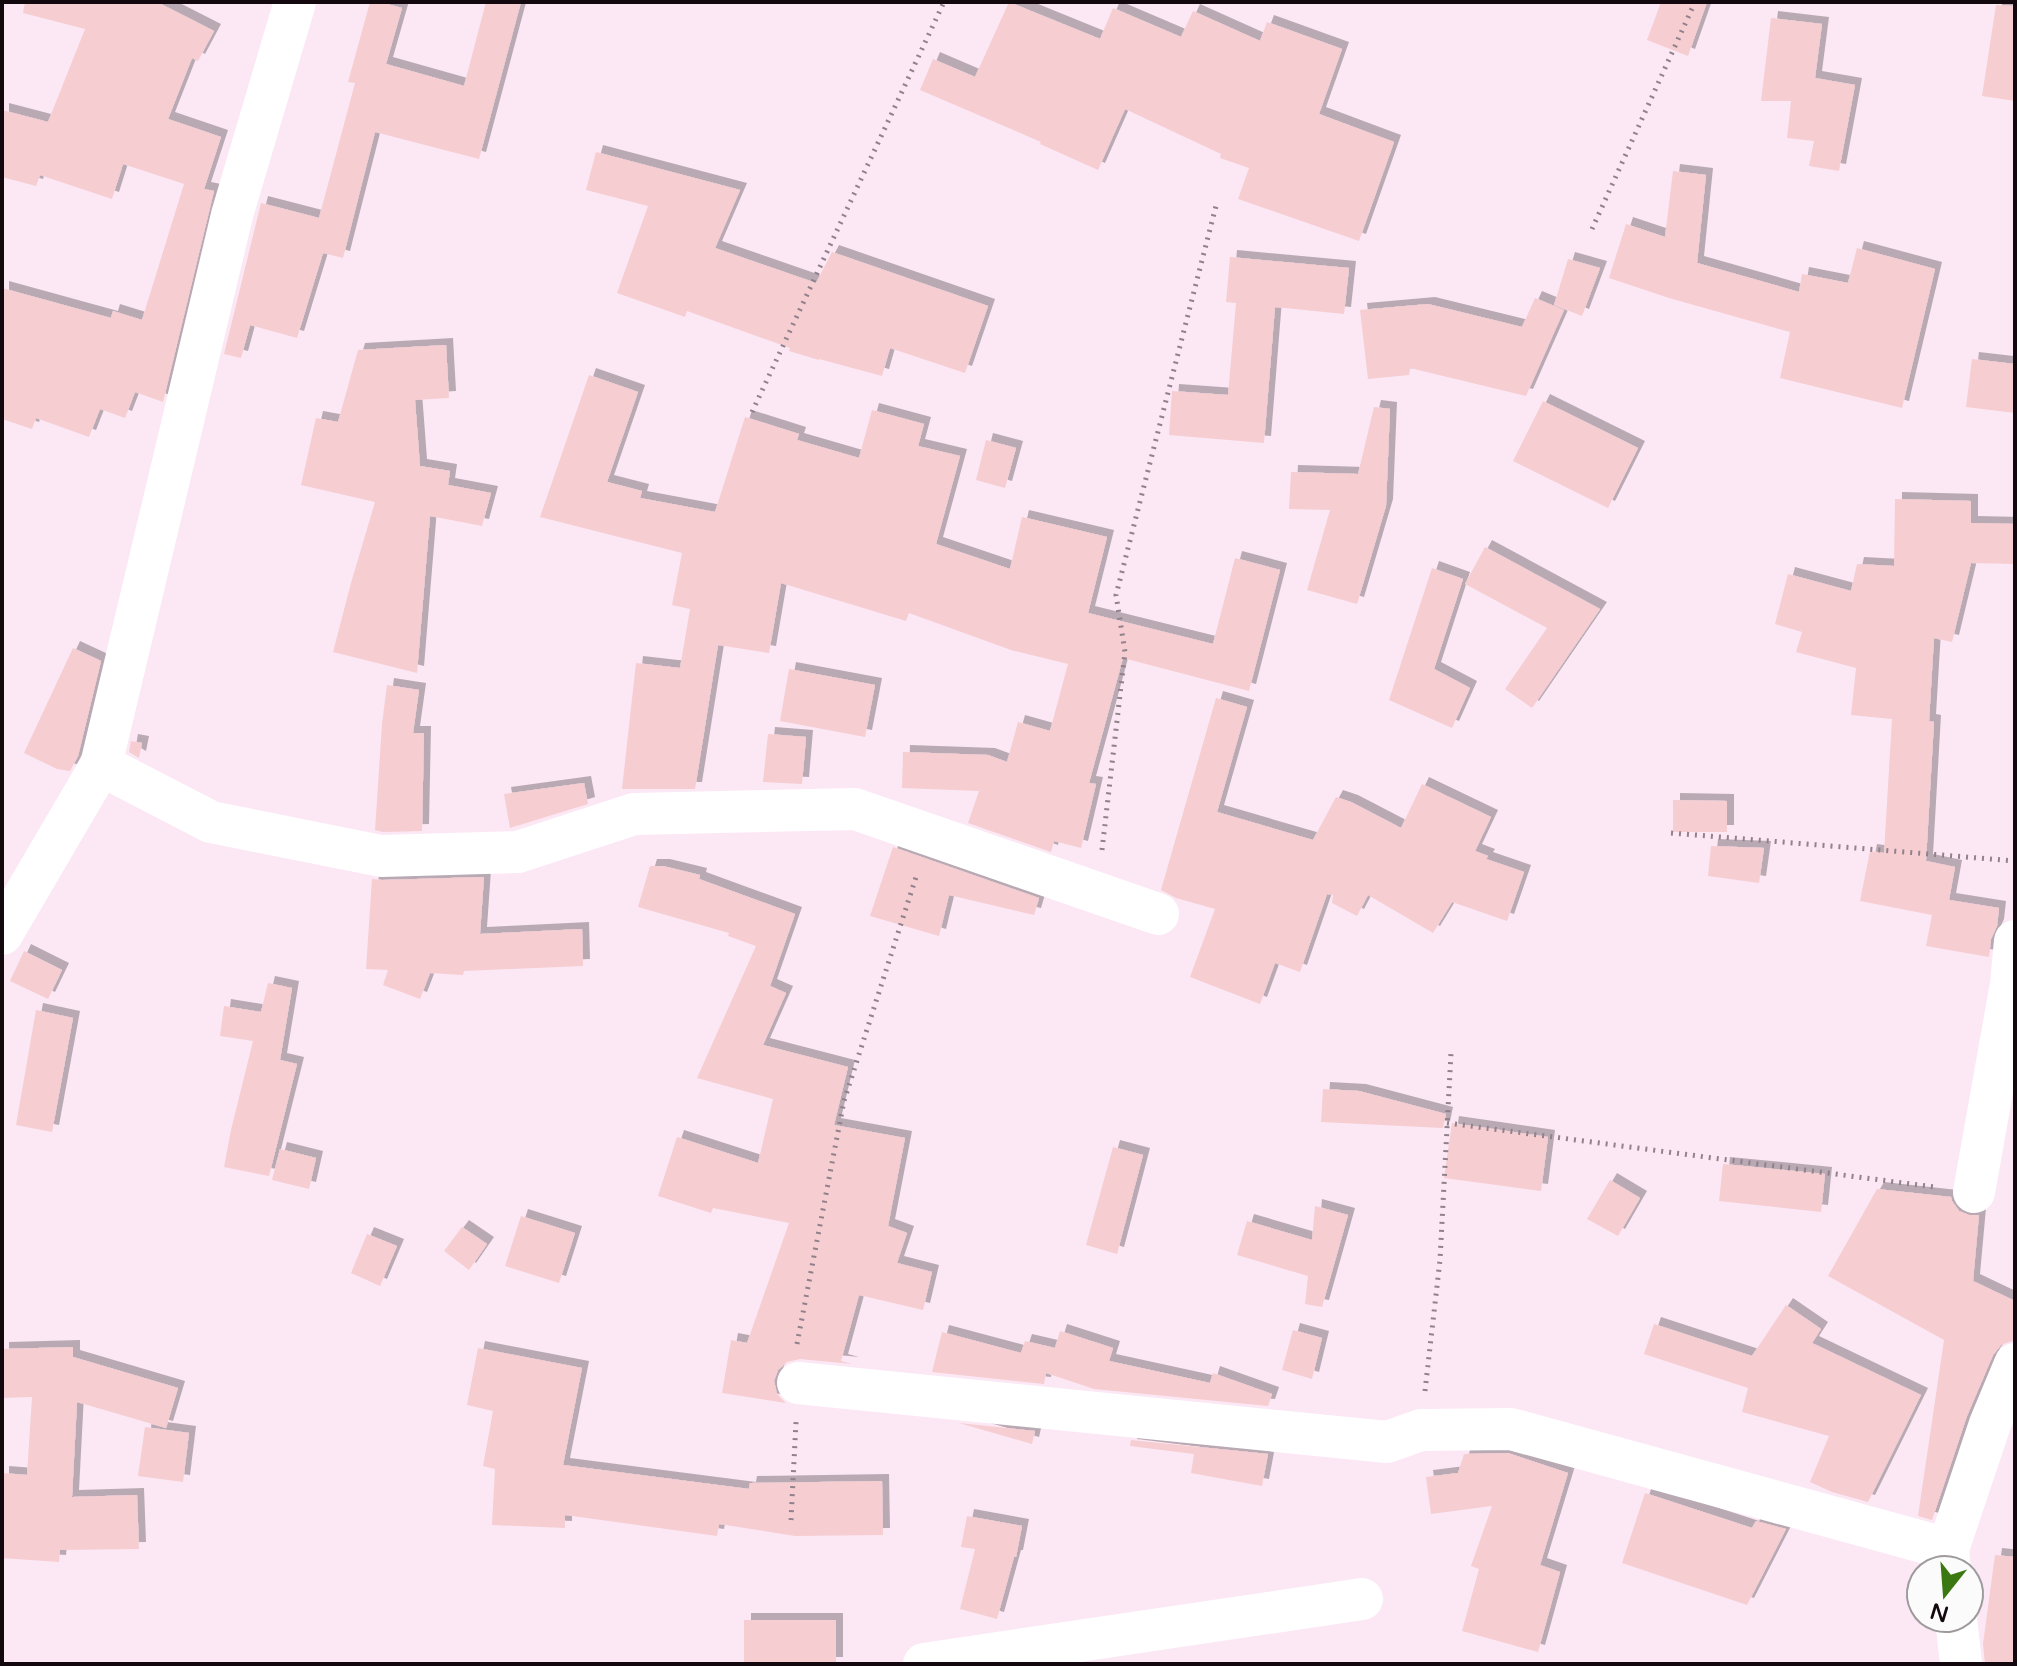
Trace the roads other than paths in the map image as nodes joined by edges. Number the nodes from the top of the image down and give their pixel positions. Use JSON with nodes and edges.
{"nodes":[{"id":1,"x":295,"y":2,"type":"edge"},
{"id":2,"x":101,"y":765,"type":"junction"},
{"id":3,"x":1158,"y":914,"type":"dead end"},
{"id":4,"x":2,"y":934,"type":"edge"},
{"id":5,"x":2015,"y":941,"type":"edge"},
{"id":6,"x":1974,"y":1192,"type":"road end"},
{"id":7,"x":2015,"y":1364,"type":"edge"},
{"id":8,"x":798,"y":1383,"type":"road end"},
{"id":9,"x":1929,"y":1554,"type":"edge"},
{"id":10,"x":1951,"y":1554,"type":"edge"},
{"id":11,"x":1362,"y":1599,"type":"dead end"},
{"id":12,"x":1958,"y":1634,"type":"edge"},
{"id":13,"x":924,"y":1664,"type":"edge"},
{"id":14,"x":1961,"y":1664,"type":"edge"}],
"edges":[{"from":1,"to":2,"type":"street"},
{"from":2,"to":3,"type":"street"},
{"from":2,"to":4,"type":"street"},
{"from":5,"to":6,"type":"street"},
{"from":7,"to":10,"type":"street"},
{"from":8,"to":9,"type":"street"},
{"from":11,"to":13,"type":"street"},
{"from":12,"to":14,"type":"street"}]}
